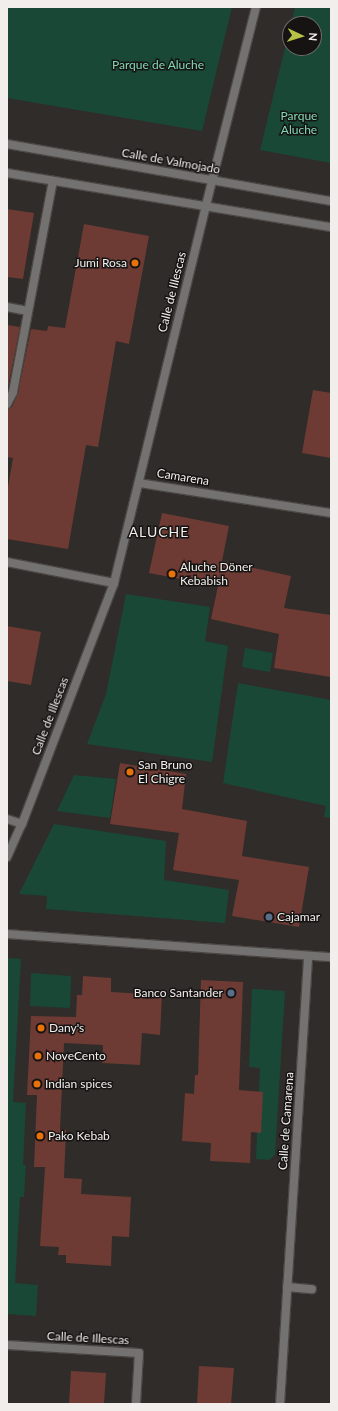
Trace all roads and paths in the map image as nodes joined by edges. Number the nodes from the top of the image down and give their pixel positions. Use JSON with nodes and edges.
{"nodes":[{"id":1,"x":256,"y":7,"type":"edge"},
{"id":2,"x":7,"y":144,"type":"edge"},
{"id":3,"x":7,"y":173,"type":"edge"},
{"id":4,"x":53,"y":181,"type":"junction"},
{"id":5,"x":212,"y":181,"type":"junction"},
{"id":6,"x":331,"y":201,"type":"edge"},
{"id":7,"x":206,"y":205,"type":"junction"},
{"id":8,"x":331,"y":227,"type":"edge"},
{"id":9,"x":7,"y":307,"type":"edge"},
{"id":10,"x":28,"y":311,"type":"junction"},
{"id":11,"x":7,"y":404,"type":"edge"},
{"id":12,"x":139,"y":483,"type":"junction"},
{"id":13,"x":331,"y":513,"type":"edge"},
{"id":14,"x":7,"y":562,"type":"edge"},
{"id":15,"x":114,"y":583,"type":"junction"},
{"id":16,"x":7,"y":819,"type":"edge"},
{"id":17,"x":22,"y":824,"type":"junction"},
{"id":18,"x":7,"y":857,"type":"edge"},
{"id":19,"x":7,"y":934,"type":"edge"},
{"id":20,"x":308,"y":956,"type":"junction"},
{"id":21,"x":331,"y":957,"type":"edge"},
{"id":22,"x":287,"y":1288,"type":"junction"},
{"id":23,"x":312,"y":1289,"type":"dead end"},
{"id":24,"x":7,"y":1345,"type":"edge"},
{"id":25,"x":136,"y":1404,"type":"edge"},
{"id":26,"x":280,"y":1404,"type":"edge"}],
"edges":[{"from":1,"to":5,"type":"street","name":"Calle de Illescas"},
{"from":2,"to":5,"type":"street","name":"Calle de Valmojado"},
{"from":3,"to":4,"type":"street"},
{"from":4,"to":7,"type":"street"},
{"from":4,"to":10,"type":"street"},
{"from":5,"to":6,"type":"street","name":"Calle de Valmojado"},
{"from":5,"to":7,"type":"street","name":"Calle de Illescas"},
{"from":7,"to":8,"type":"street"},
{"from":7,"to":12,"type":"street","name":"Calle de Illescas"},
{"from":9,"to":10,"type":"street"},
{"from":10,"to":11,"type":"street"},
{"from":12,"to":13,"type":"street","name":"Camarena"},
{"from":12,"to":15,"type":"street","name":"Calle de Illescas"},
{"from":14,"to":15,"type":"street"},
{"from":15,"to":17,"type":"street","name":"Calle de Illescas"},
{"from":16,"to":17,"type":"street"},
{"from":17,"to":18,"type":"street","name":"Calle de Illescas"},
{"from":19,"to":20,"type":"street"},
{"from":20,"to":21,"type":"street"},
{"from":20,"to":22,"type":"street","name":"Calle de Camarena"},
{"from":22,"to":23,"type":"street"},
{"from":22,"to":26,"type":"street","name":"Calle de Camarena"},
{"from":24,"to":25,"type":"street","name":"Calle de Illescas"}]}
